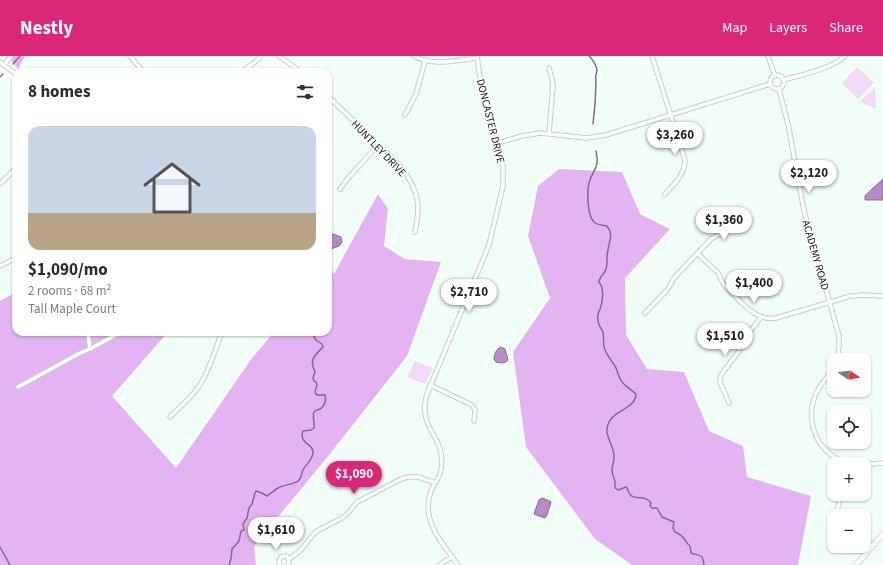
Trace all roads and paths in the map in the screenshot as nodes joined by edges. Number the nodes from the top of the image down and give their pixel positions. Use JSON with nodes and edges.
{"nodes":[{"id":1,"x":11,"y":56,"type":"edge"},
{"id":2,"x":130,"y":56,"type":"edge"},
{"id":3,"x":261,"y":56,"type":"edge"},
{"id":4,"x":279,"y":56,"type":"edge"},
{"id":5,"x":414,"y":56,"type":"edge"},
{"id":6,"x":652,"y":56,"type":"edge"},
{"id":7,"x":768,"y":56,"type":"edge"},
{"id":8,"x":845,"y":56,"type":"edge"},
{"id":9,"x":477,"y":57,"type":"edge"},
{"id":10,"x":426,"y":61,"type":"junction"},
{"id":11,"x":2,"y":64,"type":"edge"},
{"id":12,"x":140,"y":68,"type":"edge"},
{"id":13,"x":247,"y":68,"type":"edge"},
{"id":14,"x":296,"y":68,"type":"edge"},
{"id":15,"x":548,"y":68,"type":"dead end"},
{"id":16,"x":12,"y":71,"type":"edge"},
{"id":17,"x":775,"y":76,"type":"junction"},
{"id":18,"x":783,"y":80,"type":"junction"},
{"id":19,"x":770,"y":84,"type":"junction"},
{"id":20,"x":779,"y":89,"type":"junction"},
{"id":21,"x":332,"y":100,"type":"edge"},
{"id":22,"x":405,"y":115,"type":"dead end"},
{"id":23,"x":671,"y":115,"type":"junction"},
{"id":24,"x":549,"y":133,"type":"junction"},
{"id":25,"x":498,"y":143,"type":"junction"},
{"id":26,"x":378,"y":145,"type":"junction"},
{"id":27,"x":12,"y":172,"type":"edge"},
{"id":28,"x":0,"y":184,"type":"edge"},
{"id":29,"x":340,"y":189,"type":"dead end"},
{"id":30,"x":665,"y":194,"type":"dead end"},
{"id":31,"x":737,"y":215,"type":"dead end"},
{"id":32,"x":415,"y":232,"type":"dead end"},
{"id":33,"x":698,"y":254,"type":"junction"},
{"id":34,"x":12,"y":260,"type":"edge"},
{"id":35,"x":0,"y":266,"type":"edge"},
{"id":36,"x":883,"y":296,"type":"edge"},
{"id":37,"x":830,"y":303,"type":"junction"},
{"id":38,"x":646,"y":313,"type":"dead end"},
{"id":39,"x":761,"y":317,"type":"junction"},
{"id":40,"x":88,"y":336,"type":"edge"},
{"id":41,"x":114,"y":336,"type":"edge"},
{"id":42,"x":221,"y":336,"type":"edge"},
{"id":43,"x":90,"y":349,"type":"junction"},
{"id":44,"x":839,"y":353,"type":"edge"},
{"id":45,"x":827,"y":378,"type":"edge"},
{"id":46,"x":430,"y":385,"type":"junction"},
{"id":47,"x":18,"y":388,"type":"dead end"},
{"id":48,"x":728,"y":403,"type":"dead end"},
{"id":49,"x":170,"y":417,"type":"dead end"},
{"id":50,"x":474,"y":421,"type":"dead end"},
{"id":51,"x":834,"y":457,"type":"edge"},
{"id":52,"x":883,"y":462,"type":"edge"},
{"id":53,"x":871,"y":465,"type":"edge"},
{"id":54,"x":435,"y":483,"type":"junction"},
{"id":55,"x":883,"y":534,"type":"edge"},
{"id":56,"x":452,"y":557,"type":"junction"},
{"id":57,"x":289,"y":559,"type":"junction"},
{"id":58,"x":280,"y":565,"type":"edge"},
{"id":59,"x":288,"y":565,"type":"edge"},
{"id":60,"x":439,"y":565,"type":"edge"},
{"id":61,"x":458,"y":565,"type":"edge"},
{"id":62,"x":856,"y":565,"type":"edge"}],
"edges":[{"from":1,"to":11,"type":"street"},
{"from":2,"to":12,"type":"street"},
{"from":3,"to":13,"type":"street"},
{"from":4,"to":14,"type":"street"},
{"from":5,"to":10,"type":"street"},
{"from":6,"to":23,"type":"street"},
{"from":7,"to":17,"type":"street"},
{"from":8,"to":18,"type":"street"},
{"from":9,"to":10,"type":"street"},
{"from":9,"to":25,"type":"street","name":"DONCASTER DRIVE"},
{"from":10,"to":22,"type":"street"},
{"from":11,"to":16,"type":"street"},
{"from":15,"to":24,"type":"street"},
{"from":17,"to":18,"type":"street"},
{"from":17,"to":19,"type":"street"},
{"from":18,"to":20,"type":"street"},
{"from":19,"to":20,"type":"street"},
{"from":19,"to":23,"type":"street"},
{"from":20,"to":37,"type":"street","name":"ACADEMY ROAD"},
{"from":21,"to":26,"type":"street","name":"HUNTLEY DRIVE"},
{"from":23,"to":24,"type":"street"},
{"from":23,"to":30,"type":"street"},
{"from":24,"to":25,"type":"street"},
{"from":25,"to":46,"type":"street","name":"DONCASTER DRIVE"},
{"from":26,"to":29,"type":"street"},
{"from":26,"to":32,"type":"street","name":"HUNTLEY DRIVE"},
{"from":27,"to":28,"type":"street"},
{"from":31,"to":33,"type":"street"},
{"from":33,"to":38,"type":"street"},
{"from":33,"to":39,"type":"street"},
{"from":34,"to":35,"type":"street"},
{"from":36,"to":37,"type":"street"},
{"from":37,"to":39,"type":"street"},
{"from":37,"to":44,"type":"street","name":"ACADEMY ROAD"},
{"from":39,"to":48,"type":"street"},
{"from":40,"to":43,"type":"street"},
{"from":41,"to":43,"type":"street"},
{"from":42,"to":49,"type":"street"},
{"from":43,"to":47,"type":"street"},
{"from":45,"to":51,"type":"street"},
{"from":46,"to":50,"type":"street"},
{"from":46,"to":54,"type":"street","name":"DONCASTER DRIVE"},
{"from":52,"to":53,"type":"street"},
{"from":54,"to":56,"type":"street","name":"DONCASTER DRIVE"},
{"from":54,"to":57,"type":"street"},
{"from":55,"to":62,"type":"street"},
{"from":56,"to":60,"type":"street"},
{"from":56,"to":61,"type":"street","name":"DONCASTER DRIVE"},
{"from":57,"to":58,"type":"street"},
{"from":57,"to":59,"type":"street"}]}
